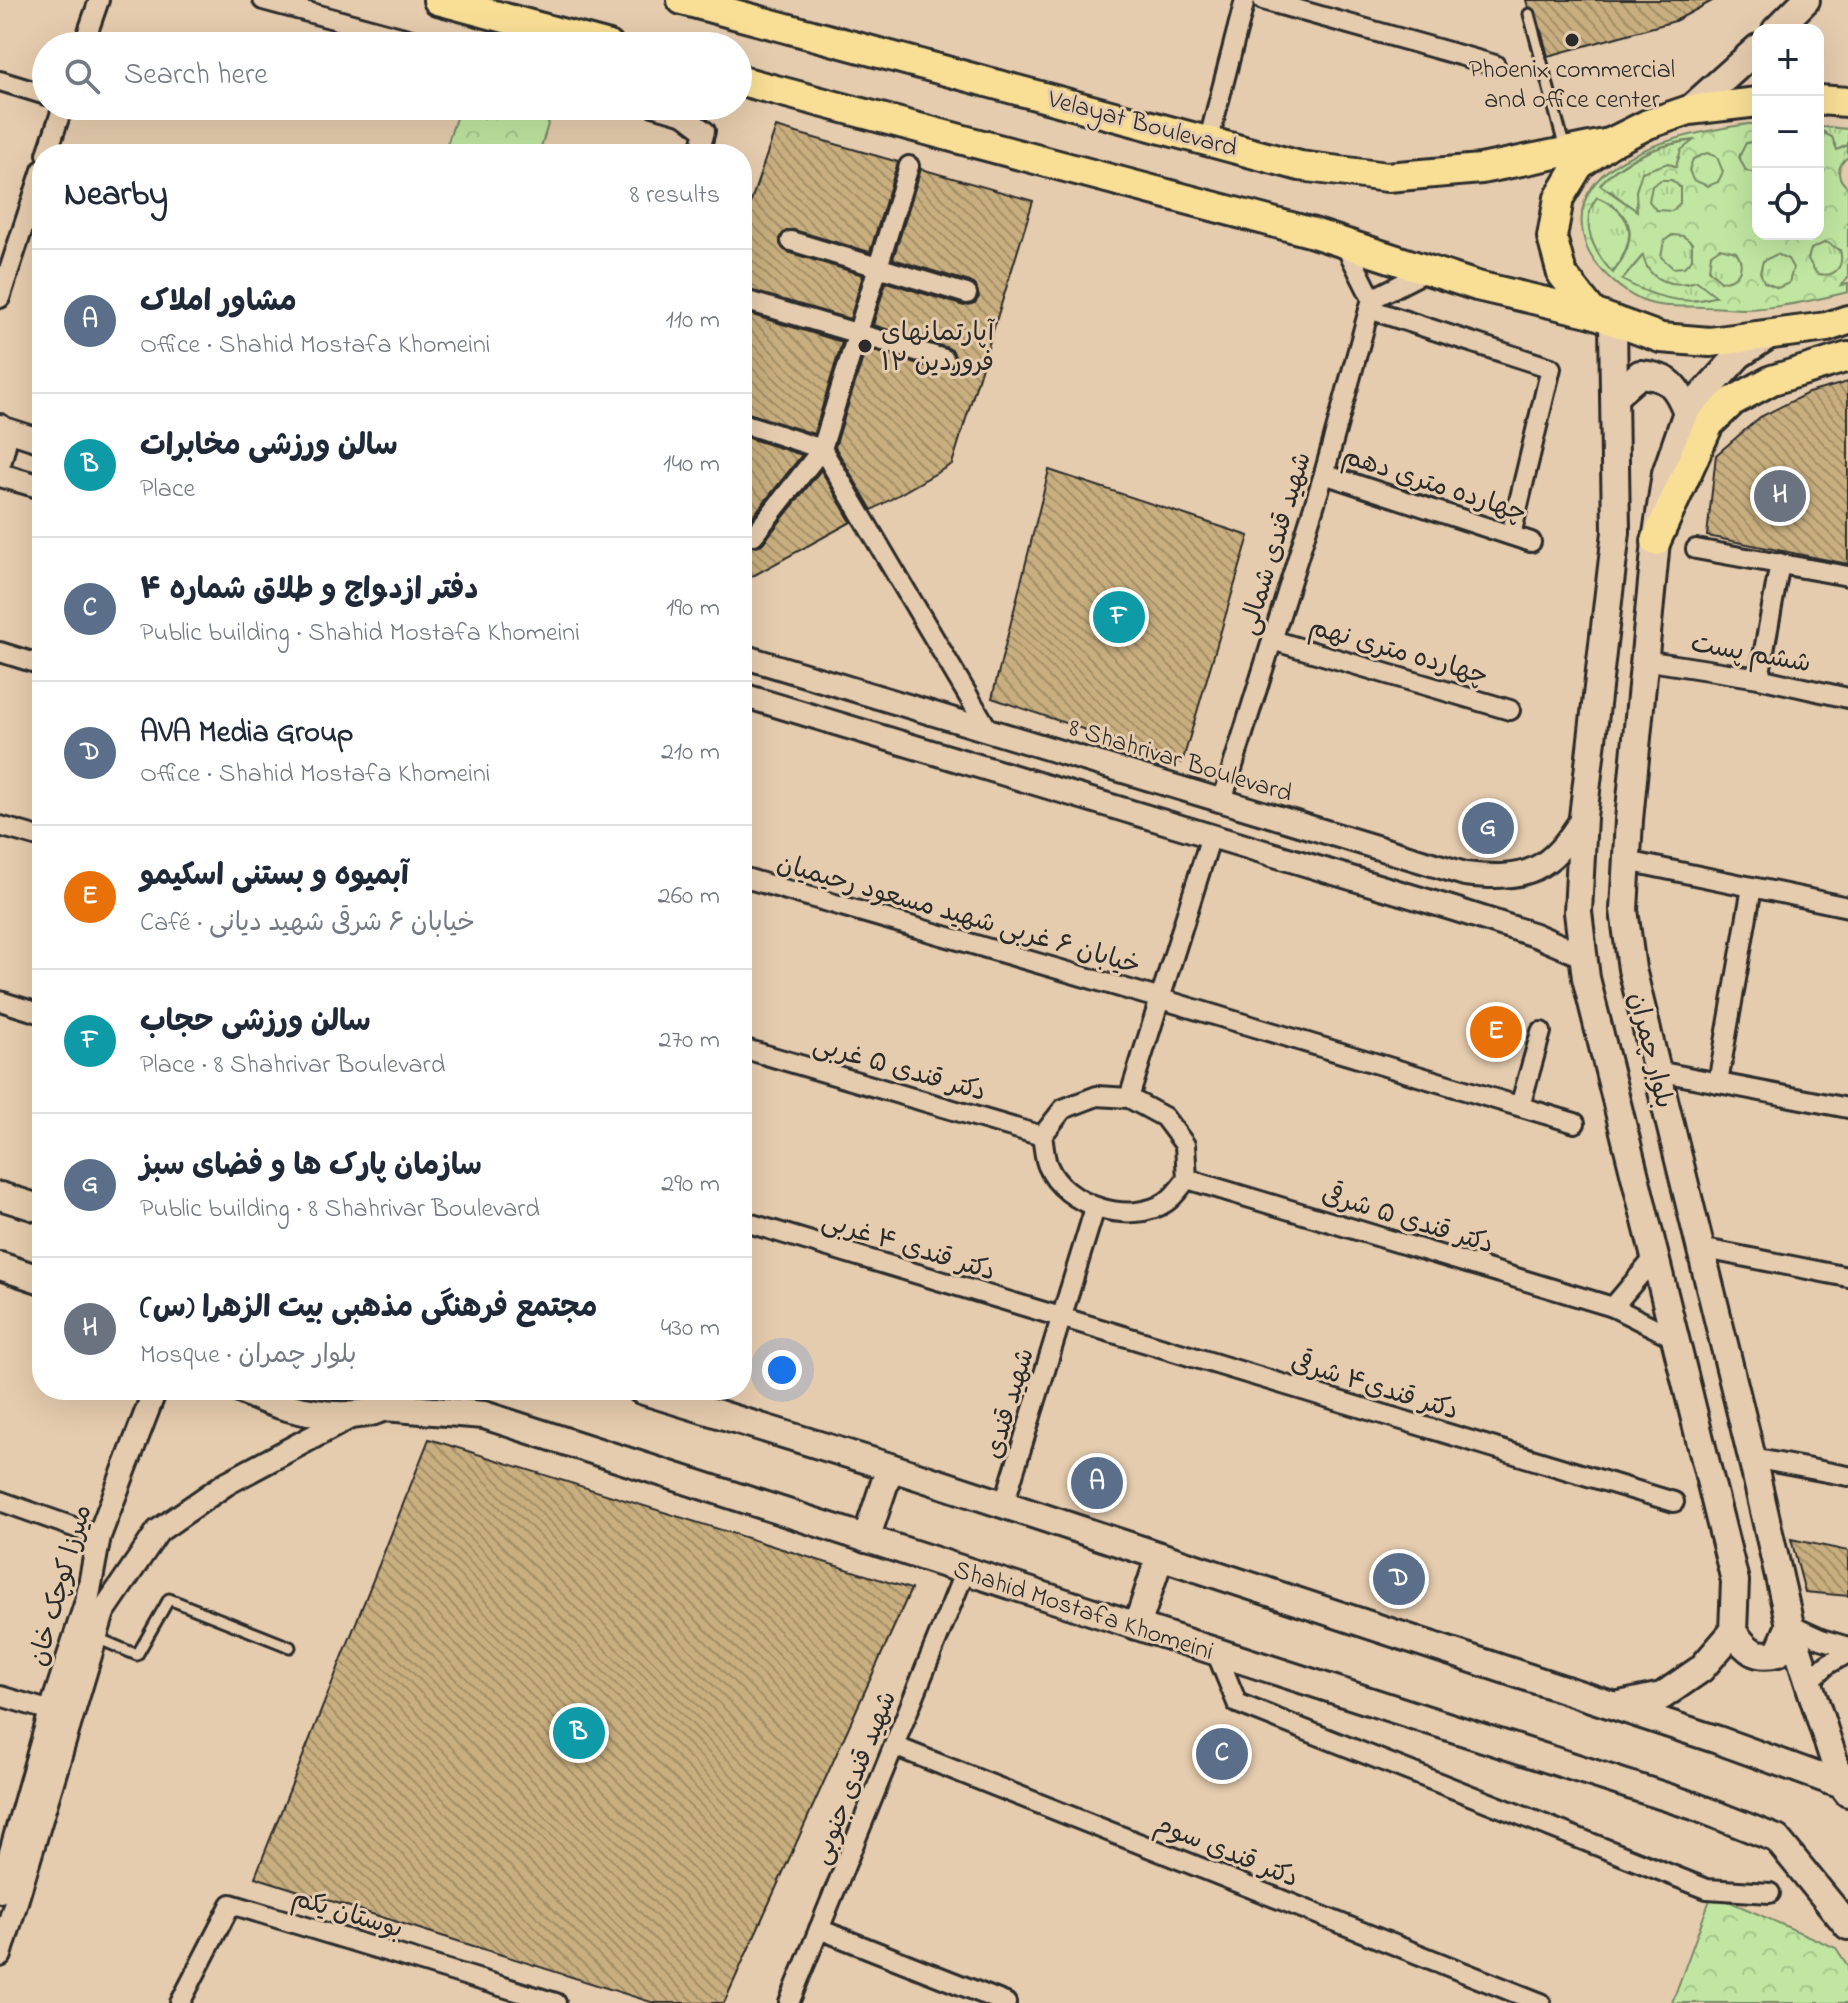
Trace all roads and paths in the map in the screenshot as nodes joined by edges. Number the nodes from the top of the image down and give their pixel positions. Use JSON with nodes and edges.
{"nodes":[{"id":1,"x":99,"y":0,"type":"edge"},
{"id":2,"x":263,"y":0,"type":"edge"},
{"id":3,"x":682,"y":0,"type":"edge"},
{"id":4,"x":1245,"y":0,"type":"edge"},
{"id":5,"x":1263,"y":0,"type":"edge"},
{"id":6,"x":1806,"y":0,"type":"edge"},
{"id":7,"x":442,"y":1,"type":"edge"},
{"id":8,"x":1529,"y":14,"type":"dead end"},
{"id":9,"x":1782,"y":24,"type":"edge"},
{"id":10,"x":88,"y":32,"type":"edge"},
{"id":11,"x":382,"y":32,"type":"edge"},
{"id":12,"x":556,"y":32,"type":"edge"},
{"id":13,"x":1752,"y":53,"type":"edge"},
{"id":14,"x":1495,"y":65,"type":"dead end"},
{"id":15,"x":0,"y":81,"type":"edge"},
{"id":16,"x":752,"y":84,"type":"edge"},
{"id":17,"x":32,"y":91,"type":"edge"},
{"id":18,"x":1824,"y":100,"type":"edge"},
{"id":19,"x":1848,"y":102,"type":"edge"},
{"id":20,"x":1752,"y":103,"type":"edge"},
{"id":21,"x":1689,"y":110,"type":"junction"},
{"id":22,"x":58,"y":120,"type":"edge"},
{"id":23,"x":691,"y":120,"type":"edge"},
{"id":24,"x":1209,"y":139,"type":"junction"},
{"id":25,"x":1610,"y":143,"type":"junction"},
{"id":26,"x":50,"y":144,"type":"edge"},
{"id":27,"x":702,"y":144,"type":"edge"},
{"id":28,"x":1566,"y":152,"type":"junction"},
{"id":29,"x":909,"y":166,"type":"dead end"},
{"id":30,"x":32,"y":195,"type":"edge"},
{"id":31,"x":791,"y":241,"type":"dead end"},
{"id":32,"x":1344,"y":243,"type":"junction"},
{"id":33,"x":6,"y":261,"type":"edge"},
{"id":34,"x":878,"y":268,"type":"junction"},
{"id":35,"x":1429,"y":270,"type":"junction"},
{"id":36,"x":967,"y":294,"type":"dead end"},
{"id":37,"x":0,"y":298,"type":"edge"},
{"id":38,"x":752,"y":302,"type":"edge"},
{"id":39,"x":1370,"y":304,"type":"junction"},
{"id":40,"x":1603,"y":318,"type":"junction"},
{"id":41,"x":1848,"y":320,"type":"edge"},
{"id":42,"x":858,"y":333,"type":"junction"},
{"id":43,"x":1768,"y":336,"type":"junction"},
{"id":44,"x":1848,"y":357,"type":"edge"},
{"id":45,"x":944,"y":359,"type":"dead end"},
{"id":46,"x":1616,"y":395,"type":"junction"},
{"id":47,"x":1687,"y":412,"type":"junction"},
{"id":48,"x":752,"y":426,"type":"edge"},
{"id":49,"x":1,"y":427,"type":"edge"},
{"id":50,"x":32,"y":438,"type":"edge"},
{"id":51,"x":822,"y":449,"type":"junction"},
{"id":52,"x":0,"y":460,"type":"edge"},
{"id":53,"x":1324,"y":474,"type":"junction"},
{"id":54,"x":0,"y":475,"type":"edge"},
{"id":55,"x":32,"y":484,"type":"edge"},
{"id":56,"x":752,"y":534,"type":"edge"},
{"id":57,"x":1511,"y":535,"type":"junction"},
{"id":58,"x":1656,"y":541,"type":"junction"},
{"id":59,"x":1531,"y":542,"type":"dead end"},
{"id":60,"x":1696,"y":549,"type":"dead end"},
{"id":61,"x":1780,"y":563,"type":"junction"},
{"id":62,"x":1848,"y":576,"type":"edge"},
{"id":63,"x":1272,"y":640,"type":"junction"},
{"id":64,"x":0,"y":652,"type":"edge"},
{"id":65,"x":752,"y":659,"type":"edge"},
{"id":66,"x":1644,"y":660,"type":"junction"},
{"id":67,"x":32,"y":662,"type":"edge"},
{"id":68,"x":1759,"y":678,"type":"junction"},
{"id":69,"x":860,"y":692,"type":"junction"},
{"id":70,"x":752,"y":698,"type":"edge"},
{"id":71,"x":1848,"y":698,"type":"edge"},
{"id":72,"x":1510,"y":710,"type":"dead end"},
{"id":73,"x":850,"y":727,"type":"junction"},
{"id":74,"x":989,"y":731,"type":"junction"},
{"id":75,"x":1222,"y":801,"type":"junction"},
{"id":76,"x":1583,"y":817,"type":"junction"},
{"id":77,"x":0,"y":826,"type":"edge"},
{"id":78,"x":32,"y":835,"type":"edge"},
{"id":79,"x":1211,"y":836,"type":"junction"},
{"id":80,"x":1338,"y":836,"type":"junction"},
{"id":81,"x":1627,"y":861,"type":"junction"},
{"id":82,"x":1328,"y":871,"type":"junction"},
{"id":83,"x":752,"y":880,"type":"edge"},
{"id":84,"x":1752,"y":887,"type":"junction"},
{"id":85,"x":1848,"y":907,"type":"edge"},
{"id":86,"x":1584,"y":956,"type":"junction"},
{"id":87,"x":1161,"y":999,"type":"junction"},
{"id":88,"x":0,"y":1001,"type":"edge"},
{"id":89,"x":32,"y":1011,"type":"edge"},
{"id":90,"x":1541,"y":1032,"type":"dead end"},
{"id":91,"x":752,"y":1051,"type":"edge"},
{"id":92,"x":1657,"y":1071,"type":"junction"},
{"id":93,"x":1718,"y":1083,"type":"junction"},
{"id":94,"x":1129,"y":1098,"type":"junction"},
{"id":95,"x":1520,"y":1106,"type":"junction"},
{"id":96,"x":1848,"y":1108,"type":"edge"},
{"id":97,"x":1575,"y":1123,"type":"dead end"},
{"id":98,"x":1042,"y":1136,"type":"junction"},
{"id":99,"x":1187,"y":1179,"type":"junction"},
{"id":100,"x":0,"y":1196,"type":"edge"},
{"id":101,"x":32,"y":1206,"type":"edge"},
{"id":102,"x":1095,"y":1208,"type":"junction"},
{"id":103,"x":752,"y":1224,"type":"edge"},
{"id":104,"x":1700,"y":1248,"type":"junction"},
{"id":105,"x":1655,"y":1257,"type":"junction"},
{"id":106,"x":0,"y":1266,"type":"edge"},
{"id":107,"x":32,"y":1277,"type":"edge"},
{"id":108,"x":1848,"y":1277,"type":"edge"},
{"id":109,"x":1613,"y":1307,"type":"junction"},
{"id":110,"x":1062,"y":1318,"type":"junction"},
{"id":111,"x":1675,"y":1338,"type":"junction"},
{"id":112,"x":151,"y":1400,"type":"edge"},
{"id":113,"x":262,"y":1400,"type":"edge"},
{"id":114,"x":393,"y":1400,"type":"edge"},
{"id":115,"x":673,"y":1400,"type":"edge"},
{"id":116,"x":384,"y":1407,"type":"junction"},
{"id":117,"x":354,"y":1415,"type":"junction"},
{"id":118,"x":1752,"y":1458,"type":"junction"},
{"id":119,"x":890,"y":1467,"type":"junction"},
{"id":120,"x":1848,"y":1476,"type":"edge"},
{"id":121,"x":0,"y":1501,"type":"edge"},
{"id":122,"x":1674,"y":1502,"type":"dead end"},
{"id":123,"x":1004,"y":1504,"type":"junction"},
{"id":124,"x":99,"y":1536,"type":"junction"},
{"id":125,"x":866,"y":1539,"type":"junction"},
{"id":126,"x":1160,"y":1556,"type":"junction"},
{"id":127,"x":965,"y":1571,"type":"junction"},
{"id":128,"x":1790,"y":1625,"type":"junction"},
{"id":129,"x":1137,"y":1626,"type":"junction"},
{"id":130,"x":1733,"y":1632,"type":"junction"},
{"id":131,"x":94,"y":1637,"type":"junction"},
{"id":132,"x":290,"y":1647,"type":"dead end"},
{"id":133,"x":1848,"y":1650,"type":"edge"},
{"id":134,"x":1216,"y":1652,"type":"junction"},
{"id":135,"x":1807,"y":1683,"type":"junction"},
{"id":136,"x":0,"y":1696,"type":"edge"},
{"id":137,"x":1615,"y":1706,"type":"junction"},
{"id":138,"x":51,"y":1711,"type":"junction"},
{"id":139,"x":894,"y":1746,"type":"junction"},
{"id":140,"x":1846,"y":1788,"type":"edge"},
{"id":141,"x":0,"y":1889,"type":"edge"},
{"id":142,"x":1770,"y":1893,"type":"dead end"},
{"id":143,"x":1848,"y":1926,"type":"edge"},
{"id":144,"x":819,"y":1929,"type":"junction"},
{"id":145,"x":0,"y":1955,"type":"edge"},
{"id":146,"x":180,"y":2003,"type":"edge"},
{"id":147,"x":556,"y":2003,"type":"edge"},
{"id":148,"x":789,"y":2003,"type":"edge"},
{"id":149,"x":1006,"y":2003,"type":"edge"},
{"id":150,"x":1541,"y":2003,"type":"edge"}],
"edges":[{"from":1,"to":10,"type":"street"},
{"from":2,"to":11,"type":"street"},
{"from":3,"to":24,"type":"main road","name":"Velayat Boulevard"},
{"from":4,"to":24,"type":"street"},
{"from":5,"to":14,"type":"street"},
{"from":6,"to":9,"type":"main road"},
{"from":7,"to":12,"type":"main road"},
{"from":8,"to":28,"type":"lane"},
{"from":13,"to":21,"type":"main road"},
{"from":15,"to":17,"type":"street"},
{"from":16,"to":32,"type":"main road"},
{"from":18,"to":19,"type":"main road"},
{"from":20,"to":21,"type":"main road"},
{"from":21,"to":25,"type":"main road"},
{"from":22,"to":26,"type":"street"},
{"from":23,"to":27,"type":"street"},
{"from":24,"to":28,"type":"main road","name":"Velayat Boulevard"},
{"from":25,"to":28,"type":"main road","name":"Velayat Boulevard"},
{"from":25,"to":40,"type":"main road"},
{"from":29,"to":34,"type":"street"},
{"from":30,"to":33,"type":"street"},
{"from":31,"to":34,"type":"street"},
{"from":32,"to":35,"type":"main road"},
{"from":32,"to":39,"type":"street"},
{"from":33,"to":37,"type":"street"},
{"from":34,"to":36,"type":"street"},
{"from":34,"to":42,"type":"street"},
{"from":35,"to":39,"type":"street"},
{"from":35,"to":40,"type":"main road"},
{"from":38,"to":42,"type":"street"},
{"from":39,"to":53,"type":"street","name":"شهید قندی شمالی"},
{"from":39,"to":57,"type":"street"},
{"from":40,"to":43,"type":"main road"},
{"from":40,"to":46,"type":"main road","name":"بلوار چمران"},
{"from":41,"to":43,"type":"main road"},
{"from":42,"to":45,"type":"street"},
{"from":42,"to":51,"type":"street"},
{"from":43,"to":47,"type":"main road","name":"بلوار چمران"},
{"from":44,"to":58,"type":"main road"},
{"from":46,"to":47,"type":"main road"},
{"from":46,"to":76,"type":"main road","name":"بلوار چمران"},
{"from":47,"to":58,"type":"main road","name":"بلوار چمران"},
{"from":48,"to":51,"type":"street"},
{"from":49,"to":50,"type":"street"},
{"from":49,"to":52,"type":"street"},
{"from":51,"to":56,"type":"street"},
{"from":51,"to":74,"type":"street"},
{"from":53,"to":57,"type":"street","name":"چهارده متری دهم"},
{"from":53,"to":63,"type":"street","name":"شهید قندی شمالی"},
{"from":54,"to":55,"type":"street"},
{"from":57,"to":59,"type":"street","name":"چهارده متری دهم"},
{"from":58,"to":66,"type":"main road","name":"بلوار چمران"},
{"from":60,"to":61,"type":"street"},
{"from":61,"to":62,"type":"street"},
{"from":61,"to":68,"type":"street"},
{"from":63,"to":72,"type":"street","name":"چهارده متری نهم"},
{"from":63,"to":75,"type":"street","name":"شهید قندی شمالی"},
{"from":64,"to":67,"type":"street"},
{"from":65,"to":69,"type":"street","name":"8 Shahrivar Boulevard"},
{"from":66,"to":68,"type":"street","name":"ششم پست"},
{"from":66,"to":81,"type":"main road","name":"بلوار چمران"},
{"from":68,"to":71,"type":"street","name":"ششم پست"},
{"from":69,"to":73,"type":"street"},
{"from":69,"to":74,"type":"street","name":"8 Shahrivar Boulevard"},
{"from":70,"to":73,"type":"street"},
{"from":73,"to":79,"type":"street"},
{"from":74,"to":75,"type":"street","name":"8 Shahrivar Boulevard"},
{"from":75,"to":80,"type":"street","name":"8 Shahrivar Boulevard"},
{"from":76,"to":80,"type":"street","name":"8 Shahrivar Boulevard"},
{"from":76,"to":86,"type":"main road","name":"بلوار چمران"},
{"from":77,"to":78,"type":"street"},
{"from":79,"to":82,"type":"street"},
{"from":79,"to":87,"type":"street"},
{"from":80,"to":82,"type":"street"},
{"from":81,"to":84,"type":"street"},
{"from":81,"to":92,"type":"main road","name":"بلوار چمران"},
{"from":82,"to":86,"type":"street"},
{"from":83,"to":87,"type":"street","name":"خیابان ۶ غربی شهید مسعود رحیمیان"},
{"from":84,"to":85,"type":"street"},
{"from":84,"to":93,"type":"street"},
{"from":86,"to":105,"type":"main road","name":"بلوار چمران"},
{"from":87,"to":94,"type":"street"},
{"from":87,"to":95,"type":"street","name":"خیابان ۶ غربی شهید مسعود رحیمیان"},
{"from":88,"to":89,"type":"street"},
{"from":90,"to":95,"type":"street"},
{"from":91,"to":98,"type":"street","name":"دکتر قندی ۵ غربی"},
{"from":92,"to":93,"type":"street"},
{"from":92,"to":104,"type":"main road","name":"بلوار چمران"},
{"from":93,"to":96,"type":"street"},
{"from":94,"to":98,"type":"street"},
{"from":94,"to":99,"type":"street"},
{"from":95,"to":97,"type":"street","name":"خیابان ۶ غربی شهید مسعود رحیمیان"},
{"from":98,"to":102,"type":"street"},
{"from":99,"to":102,"type":"street"},
{"from":99,"to":109,"type":"street","name":"دکتر قندی ۵ شرقی"},
{"from":100,"to":101,"type":"main road"},
{"from":102,"to":110,"type":"street","name":"شهید قندی"},
{"from":103,"to":110,"type":"street","name":"دکتر قندی ۴ غربی"},
{"from":104,"to":108,"type":"street"},
{"from":104,"to":118,"type":"main road","name":"بلوار چمران"},
{"from":105,"to":109,"type":"street"},
{"from":105,"to":111,"type":"main road","name":"بلوار چمران"},
{"from":106,"to":107,"type":"main road"},
{"from":109,"to":111,"type":"street","name":"دکتر قندی ۵ شرقی"},
{"from":110,"to":122,"type":"street","name":"دکتر قندی۴ شرقی"},
{"from":110,"to":123,"type":"street","name":"شهید قندی"},
{"from":111,"to":130,"type":"main road","name":"بلوار چمران"},
{"from":112,"to":124,"type":"street","name":"میرزا کوچک خان"},
{"from":113,"to":117,"type":"main road"},
{"from":114,"to":116,"type":"main road"},
{"from":115,"to":119,"type":"main road"},
{"from":116,"to":117,"type":"main road"},
{"from":116,"to":125,"type":"main road","name":"Shahid Mostafa Khomeini"},
{"from":117,"to":131,"type":"street","name":"میرزا کوچک خان"},
{"from":118,"to":120,"type":"street"},
{"from":118,"to":128,"type":"main road","name":"بلوار چمران"},
{"from":119,"to":123,"type":"main road"},
{"from":119,"to":125,"type":"main road"},
{"from":121,"to":124,"type":"street"},
{"from":123,"to":126,"type":"main road"},
{"from":124,"to":138,"type":"street","name":"میرزا کوچک خان"},
{"from":125,"to":127,"type":"main road","name":"Shahid Mostafa Khomeini"},
{"from":126,"to":129,"type":"main road"},
{"from":126,"to":137,"type":"main road"},
{"from":127,"to":129,"type":"main road","name":"Shahid Mostafa Khomeini"},
{"from":127,"to":139,"type":"street","name":"شهید قندی جنوبی"},
{"from":128,"to":130,"type":"main road"},
{"from":128,"to":133,"type":"street"},
{"from":128,"to":135,"type":"main road","name":"بلوار چمران"},
{"from":129,"to":134,"type":"main road","name":"Shahid Mostafa Khomeini"},
{"from":130,"to":137,"type":"main road"},
{"from":131,"to":132,"type":"lane"},
{"from":131,"to":145,"type":"street","name":"میرزا کوچک خان"},
{"from":133,"to":135,"type":"street"},
{"from":134,"to":142,"type":"street"},
{"from":134,"to":143,"type":"main road","name":"Shahid Mostafa Khomeini"},
{"from":135,"to":140,"type":"main road","name":"بلوار چمران"},
{"from":136,"to":138,"type":"street"},
{"from":137,"to":140,"type":"main road"},
{"from":138,"to":141,"type":"street","name":"میرزا کوچک خان"},
{"from":139,"to":144,"type":"street","name":"شهید قندی جنوبی"},
{"from":139,"to":150,"type":"street","name":"دکتر قندی سوم"},
{"from":144,"to":148,"type":"street","name":"شهید قندی جنوبی"},
{"from":144,"to":149,"type":"street"},
{"from":146,"to":147,"type":"street","name":"بوستان یکم"}]}
